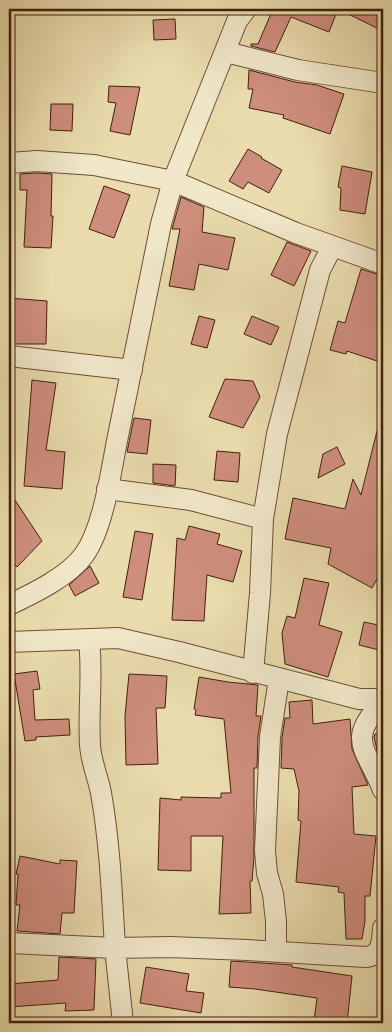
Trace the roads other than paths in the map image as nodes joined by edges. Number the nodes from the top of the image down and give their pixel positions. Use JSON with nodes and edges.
{"nodes":[{"id":1,"x":246,"y":9,"type":"edge"},
{"id":2,"x":226,"y":52,"type":"junction"},
{"id":3,"x":383,"y":83,"type":"edge"},
{"id":4,"x":9,"y":163,"type":"edge"},
{"id":5,"x":173,"y":182,"type":"junction"},
{"id":6,"x":332,"y":247,"type":"junction"},
{"id":7,"x":383,"y":264,"type":"edge"},
{"id":8,"x":9,"y":356,"type":"edge"},
{"id":9,"x":132,"y":370,"type":"junction"},
{"id":10,"x":107,"y":489,"type":"junction"},
{"id":11,"x":263,"y":519,"type":"junction"},
{"id":12,"x":9,"y":605,"type":"edge"},
{"id":13,"x":89,"y":639,"type":"junction"},
{"id":14,"x":9,"y":642,"type":"edge"},
{"id":15,"x":254,"y":672,"type":"junction"},
{"id":16,"x":280,"y":679,"type":"junction"},
{"id":17,"x":383,"y":701,"type":"edge"},
{"id":18,"x":383,"y":790,"type":"edge"},
{"id":19,"x":383,"y":928,"type":"edge"},
{"id":20,"x":9,"y":943,"type":"edge"},
{"id":21,"x":115,"y":948,"type":"junction"},
{"id":22,"x":276,"y":951,"type":"junction"},
{"id":23,"x":123,"y":1023,"type":"edge"}],
"edges":[{"from":1,"to":2,"type":"street"},
{"from":2,"to":3,"type":"street"},
{"from":2,"to":5,"type":"street"},
{"from":4,"to":5,"type":"street"},
{"from":5,"to":6,"type":"street"},
{"from":5,"to":9,"type":"street"},
{"from":6,"to":7,"type":"street"},
{"from":6,"to":11,"type":"street"},
{"from":8,"to":9,"type":"street"},
{"from":9,"to":10,"type":"street"},
{"from":10,"to":11,"type":"street"},
{"from":10,"to":12,"type":"street"},
{"from":11,"to":15,"type":"street"},
{"from":13,"to":14,"type":"street"},
{"from":13,"to":15,"type":"street"},
{"from":13,"to":21,"type":"street"},
{"from":15,"to":16,"type":"street"},
{"from":16,"to":17,"type":"street"},
{"from":16,"to":22,"type":"street"},
{"from":17,"to":18,"type":"street"},
{"from":19,"to":22,"type":"street"},
{"from":20,"to":21,"type":"street"},
{"from":21,"to":22,"type":"street"},
{"from":21,"to":23,"type":"street"}]}
